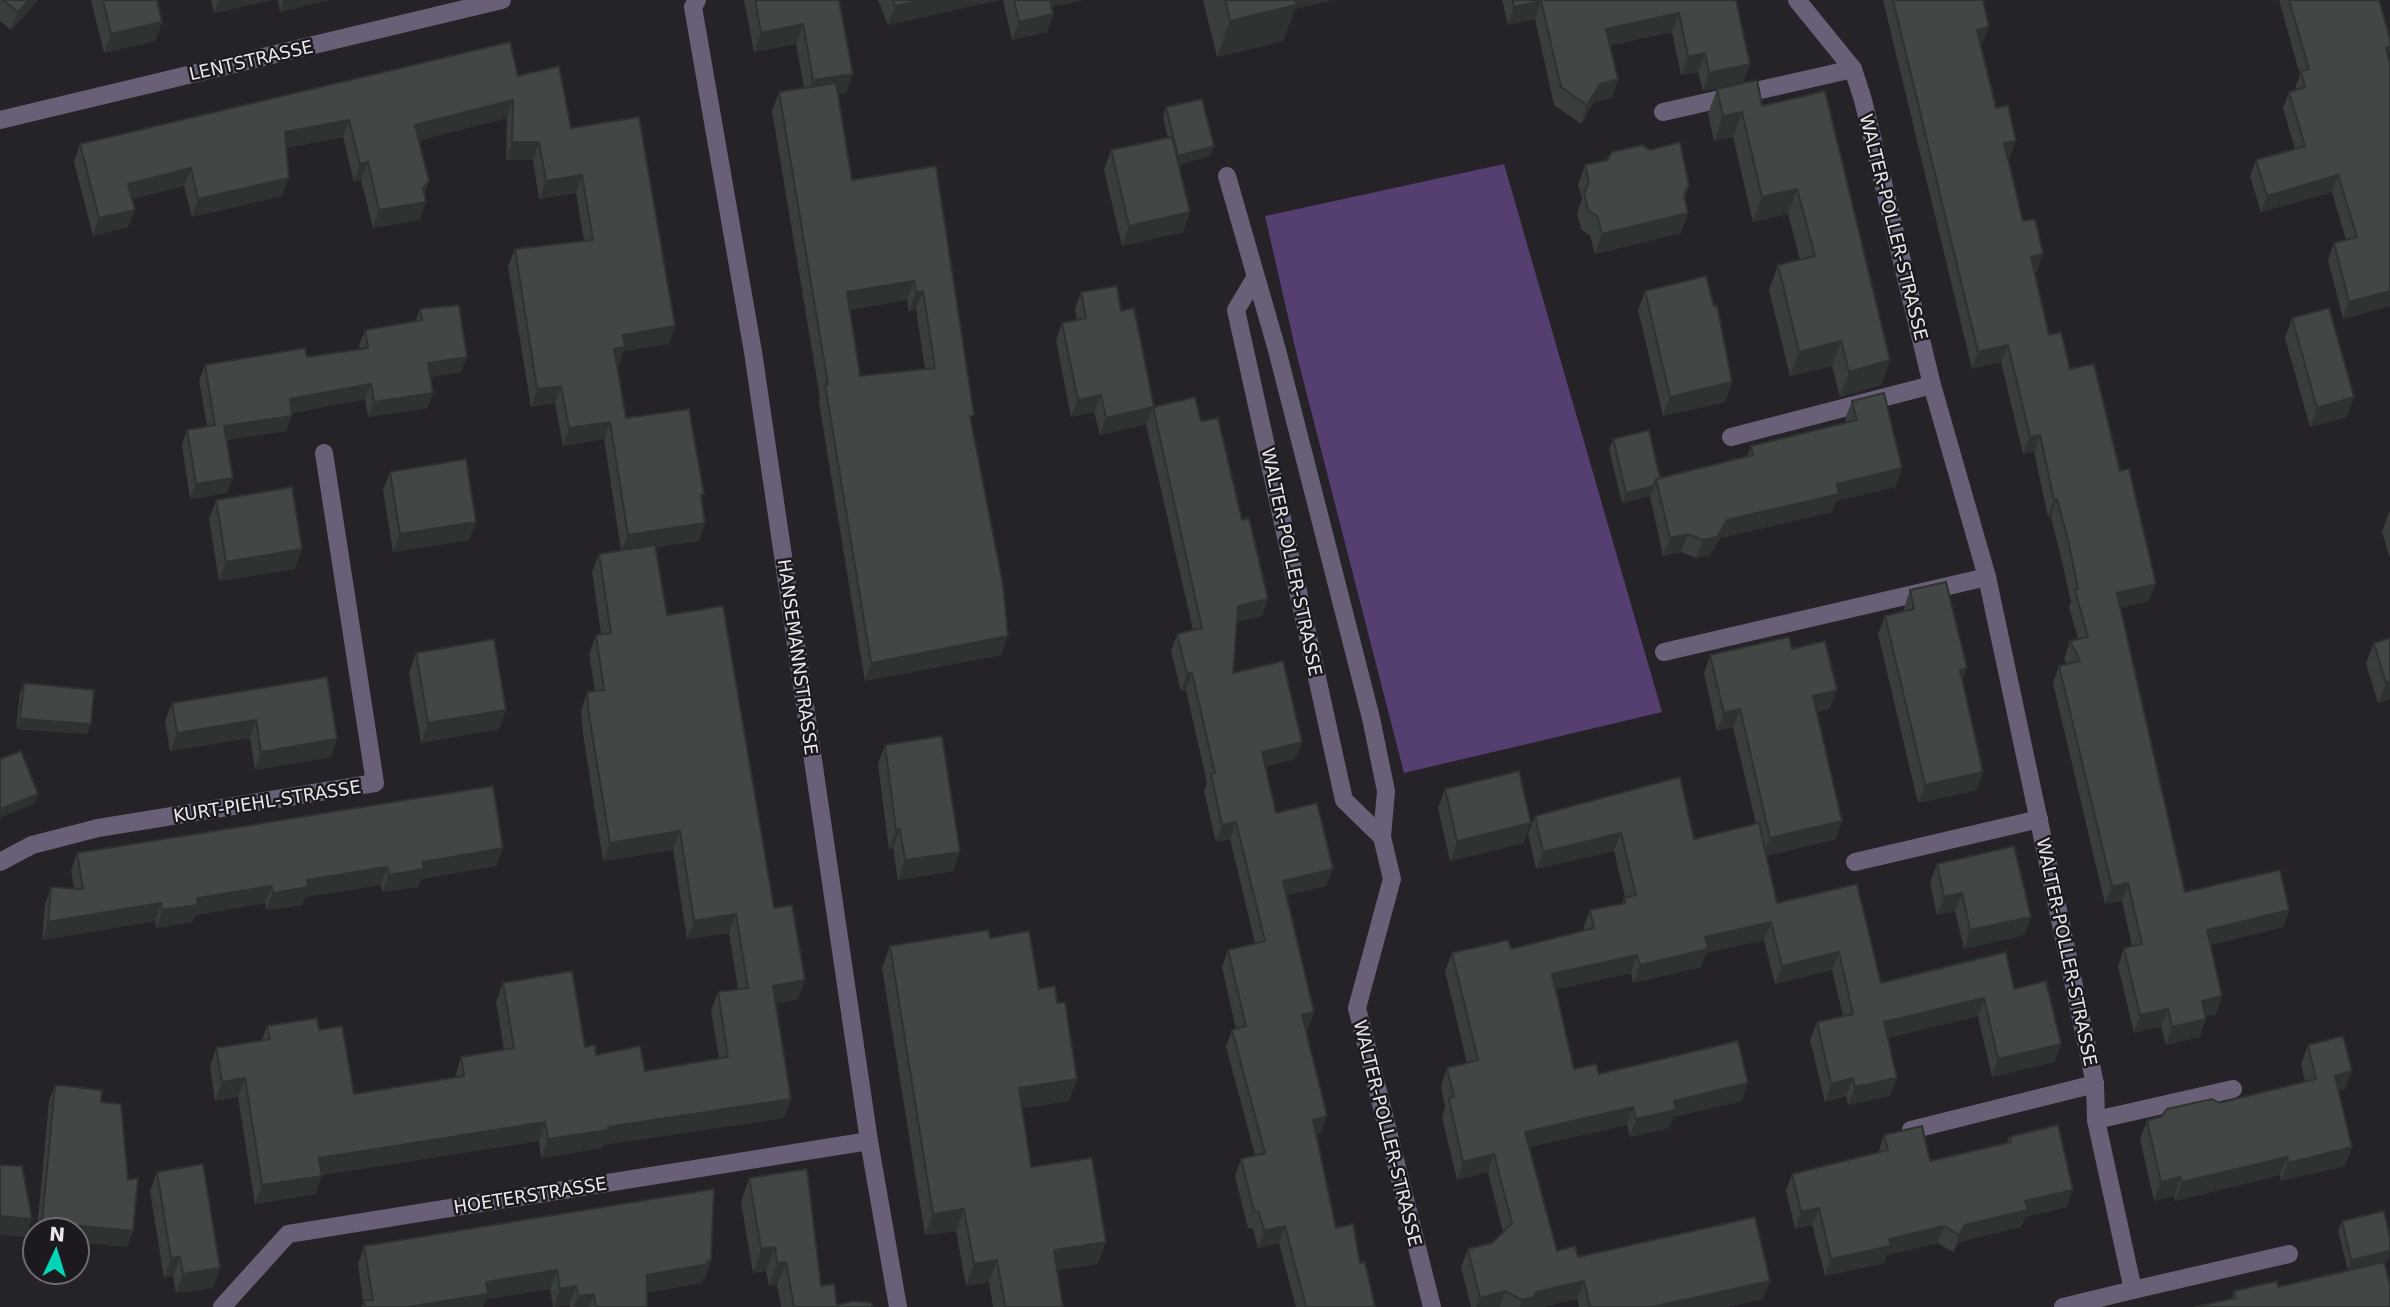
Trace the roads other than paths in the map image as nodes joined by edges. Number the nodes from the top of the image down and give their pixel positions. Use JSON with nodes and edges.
{"nodes":[{"id":1,"x":502,"y":0,"type":"edge"},
{"id":2,"x":1797,"y":0,"type":"edge"},
{"id":3,"x":695,"y":3,"type":"edge"},
{"id":4,"x":1853,"y":69,"type":"junction"},
{"id":5,"x":1663,"y":112,"type":"dead end"},
{"id":6,"x":0,"y":120,"type":"edge"},
{"id":7,"x":1227,"y":176,"type":"dead end"},
{"id":8,"x":1255,"y":278,"type":"junction"},
{"id":9,"x":1932,"y":385,"type":"junction"},
{"id":10,"x":1731,"y":437,"type":"dead end"},
{"id":11,"x":324,"y":453,"type":"dead end"},
{"id":12,"x":1987,"y":577,"type":"junction"},
{"id":13,"x":1664,"y":652,"type":"dead end"},
{"id":14,"x":2039,"y":819,"type":"junction"},
{"id":15,"x":1382,"y":837,"type":"junction"},
{"id":16,"x":0,"y":862,"type":"edge"},
{"id":17,"x":1855,"y":862,"type":"dead end"},
{"id":18,"x":2095,"y":1084,"type":"junction"},
{"id":19,"x":2233,"y":1089,"type":"dead end"},
{"id":20,"x":2096,"y":1120,"type":"junction"},
{"id":21,"x":1911,"y":1130,"type":"edge"},
{"id":22,"x":869,"y":1141,"type":"junction"},
{"id":23,"x":2289,"y":1254,"type":"dead end"},
{"id":24,"x":2133,"y":1290,"type":"junction"},
{"id":25,"x":222,"y":1307,"type":"edge"},
{"id":26,"x":898,"y":1307,"type":"edge"},
{"id":27,"x":1432,"y":1307,"type":"edge"},
{"id":28,"x":2063,"y":1307,"type":"edge"}],
"edges":[{"from":1,"to":6,"type":"street","name":"LENTSTRASSE"},
{"from":2,"to":4,"type":"street","name":"WALTER-POLLER-STRASSE"},
{"from":3,"to":22,"type":"street","name":"HANSEMANNSTRASSE"},
{"from":4,"to":5,"type":"street"},
{"from":4,"to":9,"type":"street","name":"WALTER-POLLER-STRASSE"},
{"from":7,"to":8,"type":"street","name":"WALTER-POLLER-STRASSE"},
{"from":8,"to":15,"type":"street","name":"WALTER-POLLER-STRASSE"},
{"from":8,"to":15,"type":"street","name":"WALTER-POLLER-STRASSE"},
{"from":9,"to":10,"type":"street"},
{"from":9,"to":12,"type":"street","name":"WALTER-POLLER-STRASSE"},
{"from":11,"to":16,"type":"street","name":"KURT-PIEHL-STRASSE"},
{"from":12,"to":13,"type":"street"},
{"from":12,"to":14,"type":"street","name":"WALTER-POLLER-STRASSE"},
{"from":14,"to":17,"type":"street","name":"WALTER-POLLER-STRASSE"},
{"from":14,"to":18,"type":"street","name":"WALTER-POLLER-STRASSE"},
{"from":15,"to":27,"type":"street","name":"WALTER-POLLER-STRASSE"},
{"from":18,"to":20,"type":"street","name":"WALTER-POLLER-STRASSE"},
{"from":18,"to":21,"type":"street","name":"WALTER-POLLER-STRASSE"},
{"from":19,"to":20,"type":"street"},
{"from":20,"to":24,"type":"street","name":"WALTER-POLLER-STRASSE"},
{"from":22,"to":25,"type":"street","name":"HOETERSTRASSE"},
{"from":22,"to":26,"type":"street","name":"HANSEMANNSTRASSE"},
{"from":23,"to":24,"type":"street"},
{"from":24,"to":28,"type":"street"}]}
